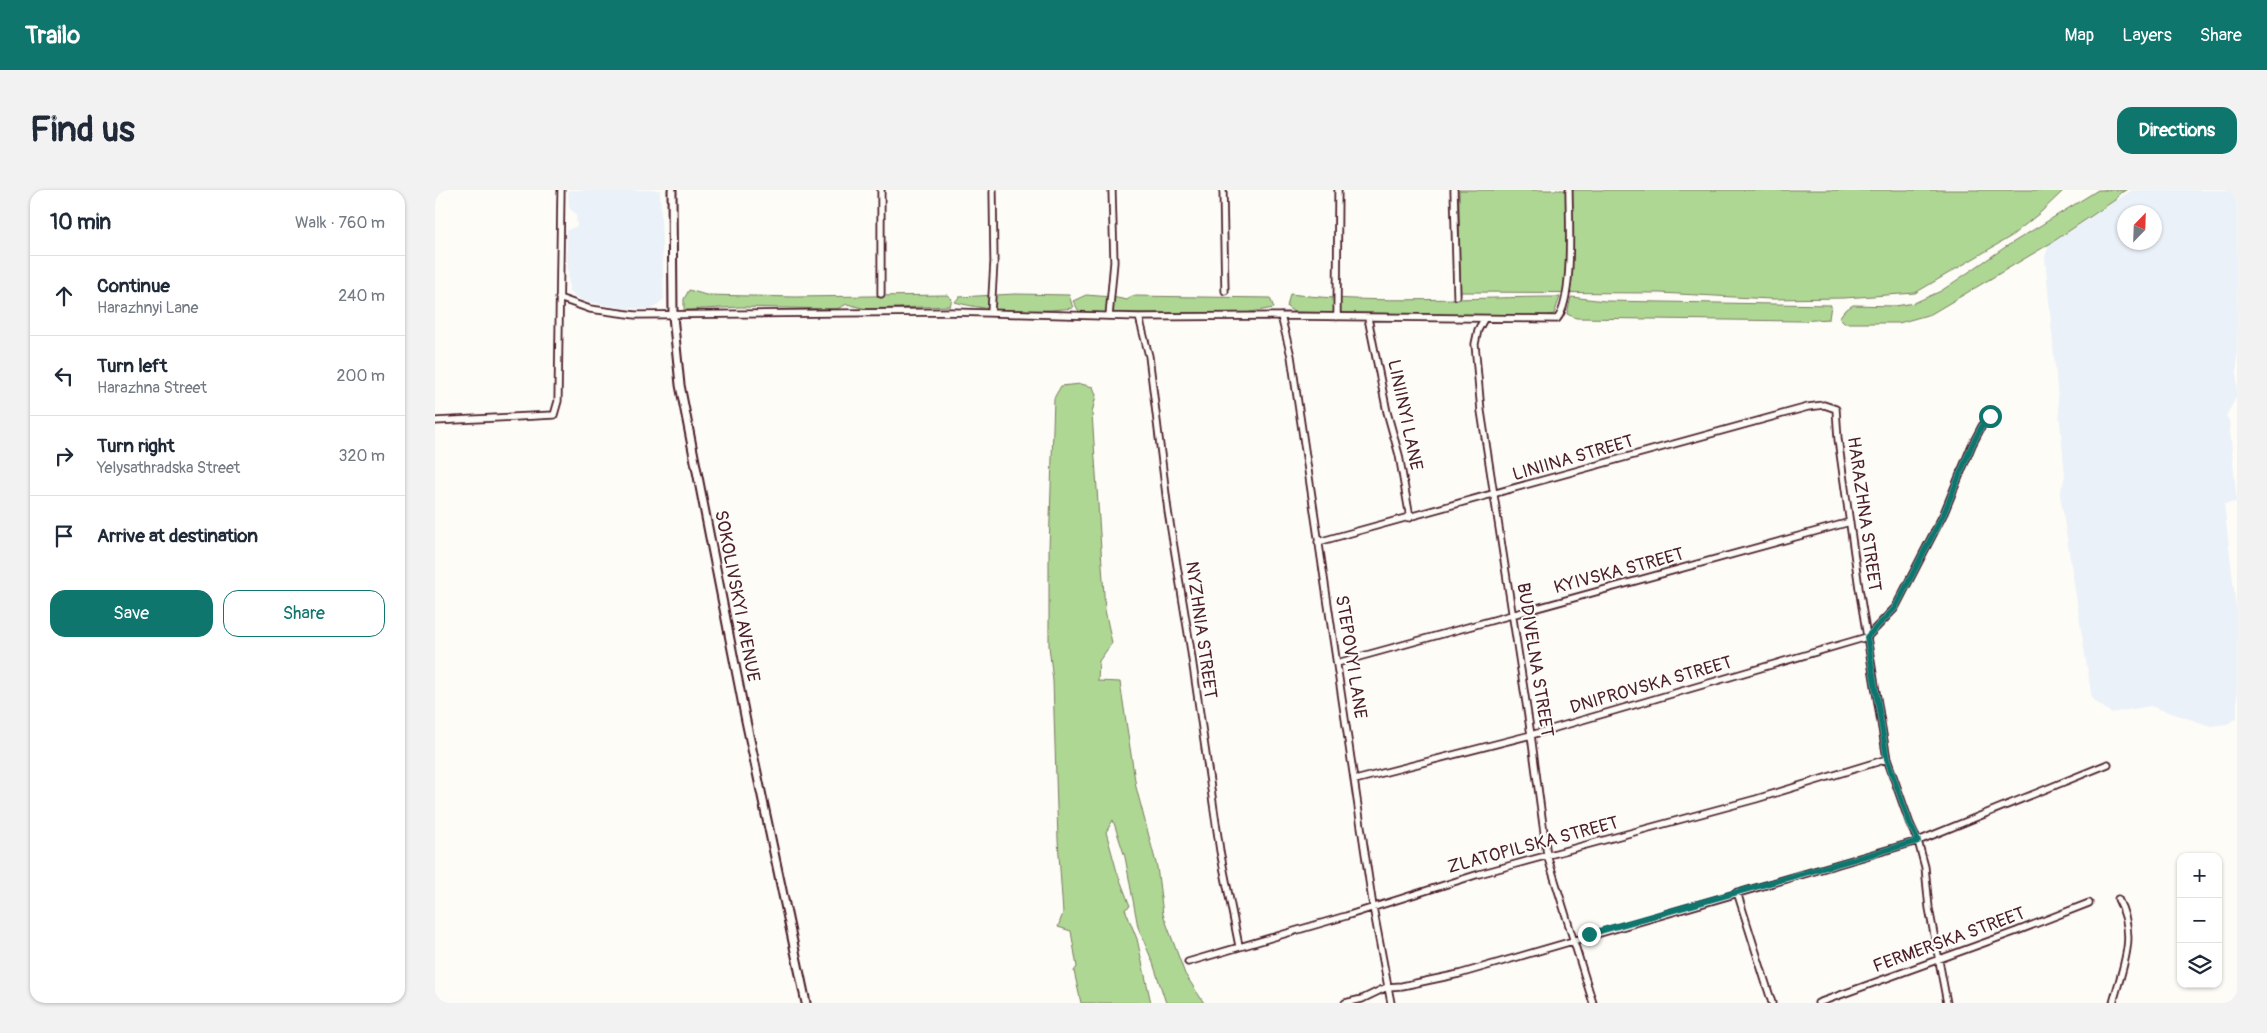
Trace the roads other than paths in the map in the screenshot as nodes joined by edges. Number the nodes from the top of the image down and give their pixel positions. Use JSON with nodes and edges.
{"nodes":[{"id":1,"x":561,"y":190,"type":"edge"},
{"id":2,"x":672,"y":190,"type":"edge"},
{"id":3,"x":881,"y":190,"type":"edge"},
{"id":4,"x":993,"y":190,"type":"edge"},
{"id":5,"x":1112,"y":190,"type":"edge"},
{"id":6,"x":1223,"y":190,"type":"edge"},
{"id":7,"x":1338,"y":190,"type":"edge"},
{"id":8,"x":1454,"y":190,"type":"edge"},
{"id":9,"x":1569,"y":190,"type":"edge"},
{"id":10,"x":1225,"y":290,"type":"dead end"},
{"id":11,"x":881,"y":294,"type":"dead end"},
{"id":12,"x":1457,"y":296,"type":"dead end"},
{"id":13,"x":559,"y":298,"type":"junction"},
{"id":14,"x":991,"y":313,"type":"junction"},
{"id":15,"x":673,"y":316,"type":"junction"},
{"id":16,"x":1109,"y":316,"type":"junction"},
{"id":17,"x":1281,"y":316,"type":"junction"},
{"id":18,"x":1139,"y":317,"type":"junction"},
{"id":19,"x":1337,"y":317,"type":"junction"},
{"id":20,"x":1368,"y":318,"type":"junction"},
{"id":21,"x":1484,"y":319,"type":"junction"},
{"id":22,"x":1837,"y":409,"type":"joint"},
{"id":23,"x":1990,"y":416,"type":"dead end"},
{"id":24,"x":435,"y":421,"type":"edge"},
{"id":25,"x":1493,"y":496,"type":"junction"},
{"id":26,"x":1410,"y":518,"type":"junction"},
{"id":27,"x":1850,"y":522,"type":"junction"},
{"id":28,"x":1318,"y":542,"type":"junction"},
{"id":29,"x":1512,"y":616,"type":"junction"},
{"id":30,"x":1867,"y":637,"type":"junction"},
{"id":31,"x":1337,"y":663,"type":"junction"},
{"id":32,"x":1531,"y":735,"type":"junction"},
{"id":33,"x":1887,"y":759,"type":"junction"},
{"id":34,"x":2108,"y":764,"type":"dead end"},
{"id":35,"x":1355,"y":780,"type":"junction"},
{"id":36,"x":1918,"y":841,"type":"junction"},
{"id":37,"x":1547,"y":855,"type":"junction"},
{"id":38,"x":1737,"y":892,"type":"junction"},
{"id":39,"x":2119,"y":899,"type":"dead end"},
{"id":40,"x":2089,"y":903,"type":"dead end"},
{"id":41,"x":1373,"y":907,"type":"junction"},
{"id":42,"x":1572,"y":942,"type":"junction"},
{"id":43,"x":1239,"y":946,"type":"junction"},
{"id":44,"x":1939,"y":960,"type":"junction"},
{"id":45,"x":1187,"y":962,"type":"dead end"},
{"id":46,"x":1387,"y":987,"type":"junction"},
{"id":47,"x":806,"y":1003,"type":"edge"},
{"id":48,"x":1345,"y":1003,"type":"edge"},
{"id":49,"x":1391,"y":1003,"type":"edge"},
{"id":50,"x":1593,"y":1003,"type":"edge"},
{"id":51,"x":1772,"y":1003,"type":"edge"},
{"id":52,"x":1818,"y":1003,"type":"edge"},
{"id":53,"x":1947,"y":1003,"type":"edge"},
{"id":54,"x":2113,"y":1003,"type":"edge"}],
"edges":[{"from":1,"to":13,"type":"street"},
{"from":2,"to":15,"type":"street","name":"SOKOLIVSKYI AVENUE"},
{"from":3,"to":11,"type":"street"},
{"from":4,"to":14,"type":"street"},
{"from":5,"to":16,"type":"street"},
{"from":6,"to":10,"type":"street"},
{"from":7,"to":19,"type":"street"},
{"from":8,"to":12,"type":"street"},
{"from":9,"to":21,"type":"street"},
{"from":13,"to":15,"type":"street"},
{"from":13,"to":24,"type":"street"},
{"from":14,"to":15,"type":"street"},
{"from":14,"to":16,"type":"street"},
{"from":15,"to":47,"type":"street","name":"SOKOLIVSKYI AVENUE"},
{"from":16,"to":18,"type":"street"},
{"from":17,"to":18,"type":"street"},
{"from":17,"to":19,"type":"street"},
{"from":17,"to":28,"type":"street","name":"STEPOVYI LANE"},
{"from":18,"to":43,"type":"street","name":"NYZHNIA STREET"},
{"from":19,"to":20,"type":"street"},
{"from":20,"to":21,"type":"street"},
{"from":20,"to":26,"type":"street","name":"LINIINYI LANE"},
{"from":21,"to":25,"type":"street","name":"BUDIVELNA STREET"},
{"from":22,"to":25,"type":"street","name":"LINIINA STREET"},
{"from":22,"to":27,"type":"street","name":"HARAZHNA STREET"},
{"from":23,"to":30,"type":"street"},
{"from":25,"to":26,"type":"street","name":"LINIINA STREET"},
{"from":25,"to":29,"type":"street","name":"BUDIVELNA STREET"},
{"from":26,"to":28,"type":"street","name":"LINIINA STREET"},
{"from":27,"to":29,"type":"street","name":"KYIVSKA STREET"},
{"from":27,"to":30,"type":"street","name":"HARAZHNA STREET"},
{"from":28,"to":31,"type":"street","name":"STEPOVYI LANE"},
{"from":29,"to":31,"type":"street","name":"KYIVSKA STREET"},
{"from":29,"to":32,"type":"street","name":"BUDIVELNA STREET"},
{"from":30,"to":32,"type":"street","name":"DNIPROVSKA STREET"},
{"from":30,"to":33,"type":"street","name":"HARAZHNA STREET"},
{"from":31,"to":35,"type":"street","name":"STEPOVYI LANE"},
{"from":32,"to":35,"type":"street","name":"DNIPROVSKA STREET"},
{"from":32,"to":37,"type":"street","name":"BUDIVELNA STREET"},
{"from":33,"to":36,"type":"street","name":"HARAZHNA STREET"},
{"from":33,"to":37,"type":"street","name":"ZLATOPILSKA STREET"},
{"from":34,"to":36,"type":"street"},
{"from":35,"to":41,"type":"street","name":"STEPOVYI LANE"},
{"from":36,"to":38,"type":"street"},
{"from":36,"to":44,"type":"street","name":"HARAZHNA STREET"},
{"from":37,"to":41,"type":"street","name":"ZLATOPILSKA STREET"},
{"from":37,"to":42,"type":"street","name":"BUDIVELNA STREET"},
{"from":38,"to":42,"type":"street"},
{"from":38,"to":51,"type":"street"},
{"from":39,"to":54,"type":"street"},
{"from":40,"to":44,"type":"street","name":"FERMERSKA STREET"},
{"from":41,"to":43,"type":"street","name":"ZLATOPILSKA STREET"},
{"from":41,"to":46,"type":"street","name":"STEPOVYI LANE"},
{"from":42,"to":46,"type":"street"},
{"from":42,"to":50,"type":"street","name":"BUDIVELNA STREET"},
{"from":43,"to":45,"type":"street","name":"ZLATOPILSKA STREET"},
{"from":44,"to":52,"type":"street","name":"FERMERSKA STREET"},
{"from":44,"to":53,"type":"street","name":"HARAZHNA STREET"},
{"from":46,"to":48,"type":"street"},
{"from":46,"to":49,"type":"street","name":"STEPOVYI LANE"}]}
